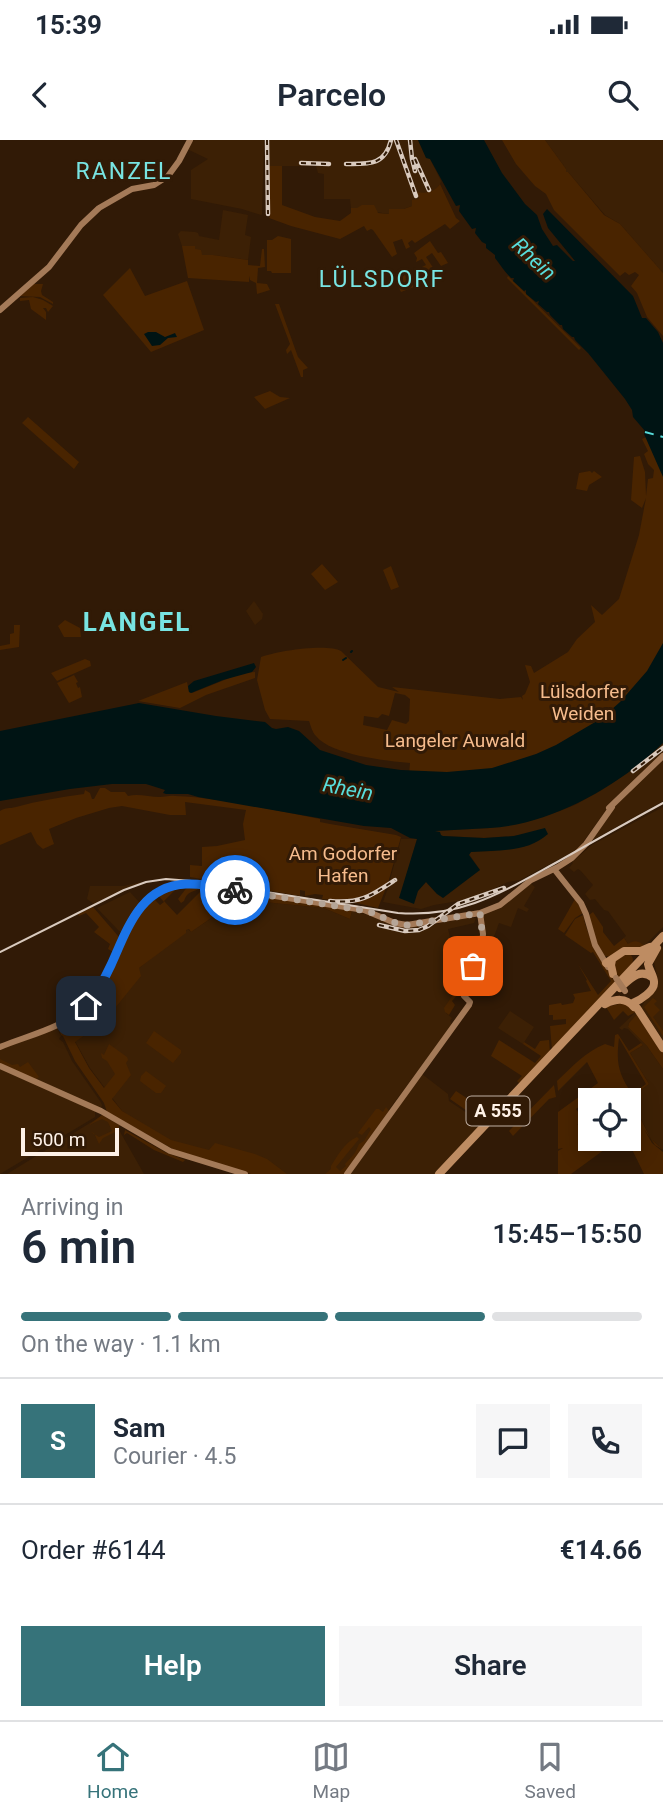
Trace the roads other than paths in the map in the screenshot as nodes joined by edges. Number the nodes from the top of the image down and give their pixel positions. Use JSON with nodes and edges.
{"nodes":[{"id":1,"x":190,"y":140,"type":"edge"},
{"id":2,"x":0,"y":310,"type":"edge"},
{"id":3,"x":663,"y":756,"type":"edge"},
{"id":4,"x":553,"y":871,"type":"junction"},
{"id":5,"x":480,"y":917,"type":"junction"},
{"id":6,"x":663,"y":936,"type":"edge"},
{"id":7,"x":653,"y":950,"type":"edge"},
{"id":8,"x":608,"y":959,"type":"junction"},
{"id":9,"x":630,"y":971,"type":"junction"},
{"id":10,"x":615,"y":976,"type":"joint"},
{"id":11,"x":653,"y":978,"type":"junction"},
{"id":12,"x":633,"y":1000,"type":"junction"},
{"id":13,"x":602,"y":1004,"type":"junction"},
{"id":14,"x":0,"y":1047,"type":"edge"},
{"id":15,"x":663,"y":1047,"type":"edge"},
{"id":16,"x":552,"y":1057,"type":"junction"},
{"id":17,"x":0,"y":1066,"type":"edge"},
{"id":18,"x":245,"y":1174,"type":"edge"},
{"id":19,"x":347,"y":1174,"type":"edge"},
{"id":20,"x":439,"y":1174,"type":"edge"},
{"id":21,"x":444,"y":1174,"type":"edge"}],
"edges":[{"from":1,"to":2,"type":"main road"},
{"from":3,"to":4,"type":"main road"},
{"from":4,"to":5,"type":"main road"},
{"from":4,"to":8,"type":"main road"},
{"from":5,"to":14,"type":"main road"},
{"from":5,"to":19,"type":"main road"},
{"from":6,"to":7,"type":"highway"},
{"from":7,"to":8,"type":"highway"},
{"from":7,"to":9,"type":"highway","number":"A 555"},
{"from":7,"to":11,"type":"highway"},
{"from":7,"to":12,"type":"highway","number":"A 555"},
{"from":8,"to":9,"type":"highway"},
{"from":8,"to":10,"type":"highway"},
{"from":9,"to":13,"type":"highway","number":"A 555"},
{"from":10,"to":12,"type":"main road","bridge":true},
{"from":11,"to":12,"type":"highway"},
{"from":11,"to":12,"type":"highway"},
{"from":12,"to":13,"type":"highway","number":"A 555"},
{"from":12,"to":13,"type":"highway"},
{"from":12,"to":15,"type":"highway"},
{"from":12,"to":15,"type":"highway"},
{"from":13,"to":16,"type":"highway","number":"A 555"},
{"from":16,"to":20,"type":"highway","number":"A 555"},
{"from":16,"to":21,"type":"highway","number":"A 555"},
{"from":17,"to":18,"type":"main road"}]}
